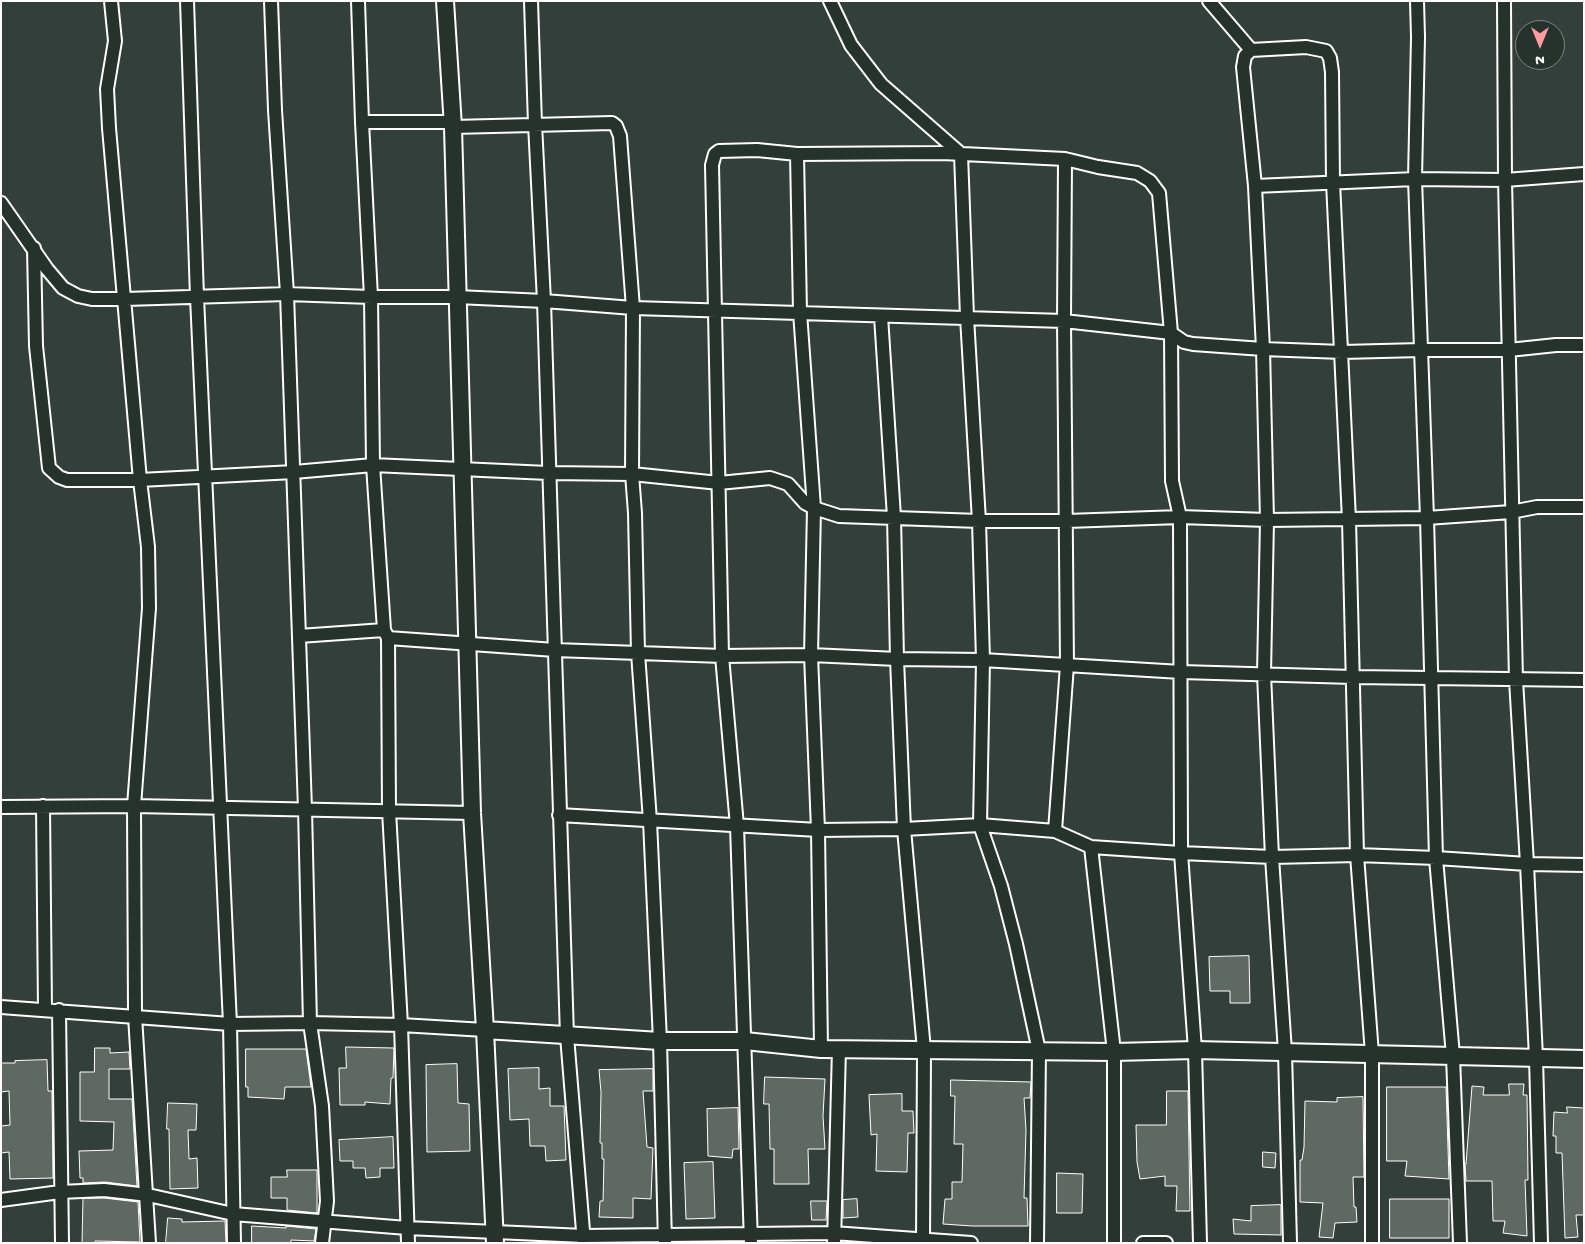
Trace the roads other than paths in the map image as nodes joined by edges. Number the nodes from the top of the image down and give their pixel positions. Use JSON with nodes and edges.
{"nodes":[{"id":1,"x":111,"y":1,"type":"edge"},
{"id":2,"x":187,"y":1,"type":"edge"},
{"id":3,"x":271,"y":1,"type":"edge"},
{"id":4,"x":358,"y":1,"type":"edge"},
{"id":5,"x":445,"y":1,"type":"edge"},
{"id":6,"x":531,"y":1,"type":"edge"},
{"id":7,"x":830,"y":1,"type":"edge"},
{"id":8,"x":1209,"y":1,"type":"edge"},
{"id":9,"x":1417,"y":1,"type":"edge"},
{"id":10,"x":1504,"y":1,"type":"edge"},
{"id":11,"x":1251,"y":50,"type":"junction"},
{"id":12,"x":362,"y":122,"type":"junction"},
{"id":13,"x":535,"y":124,"type":"junction"},
{"id":14,"x":452,"y":125,"type":"junction"},
{"id":15,"x":797,"y":154,"type":"junction"},
{"id":16,"x":961,"y":154,"type":"junction"},
{"id":17,"x":1065,"y":158,"type":"junction"},
{"id":18,"x":1584,"y":174,"type":"edge"},
{"id":19,"x":1415,"y":179,"type":"junction"},
{"id":20,"x":1505,"y":180,"type":"junction"},
{"id":21,"x":1332,"y":182,"type":"junction"},
{"id":22,"x":1255,"y":186,"type":"junction"},
{"id":23,"x":1,"y":203,"type":"edge"},
{"id":24,"x":34,"y":248,"type":"junction"},
{"id":25,"x":287,"y":294,"type":"junction"},
{"id":26,"x":197,"y":297,"type":"junction"},
{"id":27,"x":371,"y":297,"type":"junction"},
{"id":28,"x":457,"y":297,"type":"junction"},
{"id":29,"x":125,"y":299,"type":"junction"},
{"id":30,"x":544,"y":301,"type":"junction"},
{"id":31,"x":633,"y":308,"type":"junction"},
{"id":32,"x":716,"y":310,"type":"junction"},
{"id":33,"x":800,"y":312,"type":"junction"},
{"id":34,"x":881,"y":316,"type":"junction"},
{"id":35,"x":967,"y":318,"type":"junction"},
{"id":36,"x":1064,"y":320,"type":"junction"},
{"id":37,"x":1172,"y":334,"type":"junction"},
{"id":38,"x":1584,"y":345,"type":"edge"},
{"id":39,"x":1263,"y":349,"type":"junction"},
{"id":40,"x":1421,"y":350,"type":"junction"},
{"id":41,"x":1509,"y":350,"type":"junction"},
{"id":42,"x":1342,"y":352,"type":"junction"},
{"id":43,"x":373,"y":465,"type":"junction"},
{"id":44,"x":462,"y":468,"type":"junction"},
{"id":45,"x":294,"y":472,"type":"junction"},
{"id":46,"x":548,"y":473,"type":"junction"},
{"id":47,"x":632,"y":474,"type":"junction"},
{"id":48,"x":205,"y":476,"type":"junction"},
{"id":49,"x":140,"y":480,"type":"junction"},
{"id":50,"x":720,"y":483,"type":"junction"},
{"id":51,"x":1584,"y":507,"type":"edge"},
{"id":52,"x":814,"y":508,"type":"junction"},
{"id":53,"x":1511,"y":512,"type":"junction"},
{"id":54,"x":894,"y":517,"type":"junction"},
{"id":55,"x":1180,"y":517,"type":"junction"},
{"id":56,"x":1427,"y":518,"type":"junction"},
{"id":57,"x":1267,"y":520,"type":"junction"},
{"id":58,"x":1349,"y":520,"type":"junction"},
{"id":59,"x":979,"y":521,"type":"junction"},
{"id":60,"x":1067,"y":521,"type":"junction"},
{"id":61,"x":386,"y":634,"type":"junction"},
{"id":62,"x":299,"y":636,"type":"junction"},
{"id":63,"x":468,"y":645,"type":"junction"},
{"id":64,"x":555,"y":650,"type":"junction"},
{"id":65,"x":638,"y":653,"type":"junction"},
{"id":66,"x":811,"y":655,"type":"junction"},
{"id":67,"x":722,"y":656,"type":"junction"},
{"id":68,"x":897,"y":659,"type":"junction"},
{"id":69,"x":983,"y":660,"type":"junction"},
{"id":70,"x":1067,"y":664,"type":"junction"},
{"id":71,"x":1182,"y":672,"type":"junction"},
{"id":72,"x":1264,"y":674,"type":"junction"},
{"id":73,"x":1353,"y":678,"type":"junction"},
{"id":74,"x":1430,"y":679,"type":"junction"},
{"id":75,"x":1516,"y":680,"type":"junction"},
{"id":76,"x":1584,"y":680,"type":"edge"},
{"id":77,"x":1,"y":806,"type":"edge"},
{"id":78,"x":43,"y":806,"type":"junction"},
{"id":79,"x":134,"y":806,"type":"junction"},
{"id":80,"x":220,"y":809,"type":"junction"},
{"id":81,"x":305,"y":809,"type":"junction"},
{"id":82,"x":389,"y":810,"type":"junction"},
{"id":83,"x":472,"y":813,"type":"junction"},
{"id":84,"x":559,"y":815,"type":"junction"},
{"id":85,"x":650,"y":821,"type":"junction"},
{"id":86,"x":980,"y":825,"type":"junction"},
{"id":87,"x":737,"y":826,"type":"junction"},
{"id":88,"x":904,"y":829,"type":"junction"},
{"id":89,"x":818,"y":830,"type":"junction"},
{"id":90,"x":1055,"y":831,"type":"junction"},
{"id":91,"x":1091,"y":847,"type":"junction"},
{"id":92,"x":1181,"y":853,"type":"junction"},
{"id":93,"x":1357,"y":855,"type":"junction"},
{"id":94,"x":1272,"y":857,"type":"junction"},
{"id":95,"x":1436,"y":858,"type":"junction"},
{"id":96,"x":1527,"y":864,"type":"junction"},
{"id":97,"x":1584,"y":865,"type":"edge"},
{"id":98,"x":1,"y":1006,"type":"edge"},
{"id":99,"x":45,"y":1010,"type":"junction"},
{"id":100,"x":59,"y":1010,"type":"junction"},
{"id":101,"x":136,"y":1016,"type":"junction"},
{"id":102,"x":310,"y":1023,"type":"junction"},
{"id":103,"x":230,"y":1024,"type":"junction"},
{"id":104,"x":401,"y":1025,"type":"junction"},
{"id":105,"x":485,"y":1030,"type":"junction"},
{"id":106,"x":567,"y":1036,"type":"junction"},
{"id":107,"x":660,"y":1041,"type":"junction"},
{"id":108,"x":746,"y":1041,"type":"junction"},
{"id":109,"x":839,"y":1048,"type":"junction"},
{"id":110,"x":821,"y":1049,"type":"junction"},
{"id":111,"x":924,"y":1050,"type":"junction"},
{"id":112,"x":1195,"y":1050,"type":"junction"},
{"id":113,"x":1039,"y":1051,"type":"junction"},
{"id":114,"x":1114,"y":1052,"type":"junction"},
{"id":115,"x":1285,"y":1052,"type":"junction"},
{"id":116,"x":1372,"y":1054,"type":"junction"},
{"id":117,"x":1453,"y":1056,"type":"junction"},
{"id":118,"x":1536,"y":1058,"type":"junction"},
{"id":119,"x":1584,"y":1059,"type":"edge"},
{"id":120,"x":60,"y":1192,"type":"junction"},
{"id":121,"x":148,"y":1195,"type":"junction"},
{"id":122,"x":1,"y":1200,"type":"edge"},
{"id":123,"x":233,"y":1214,"type":"junction"},
{"id":124,"x":324,"y":1222,"type":"junction"},
{"id":125,"x":407,"y":1228,"type":"junction"},
{"id":126,"x":494,"y":1238,"type":"edge"},
{"id":127,"x":751,"y":1238,"type":"edge"},
{"id":128,"x":833,"y":1238,"type":"edge"},
{"id":129,"x":584,"y":1239,"type":"edge"},
{"id":130,"x":665,"y":1239,"type":"edge"},
{"id":131,"x":923,"y":1242,"type":"edge"},
{"id":132,"x":62,"y":1243,"type":"edge"},
{"id":133,"x":149,"y":1243,"type":"edge"},
{"id":134,"x":234,"y":1243,"type":"edge"},
{"id":135,"x":322,"y":1243,"type":"edge"},
{"id":136,"x":408,"y":1243,"type":"edge"},
{"id":137,"x":971,"y":1243,"type":"edge"},
{"id":138,"x":1037,"y":1243,"type":"edge"},
{"id":139,"x":1114,"y":1243,"type":"edge"},
{"id":140,"x":1142,"y":1243,"type":"edge"},
{"id":141,"x":1166,"y":1243,"type":"edge"},
{"id":142,"x":1200,"y":1243,"type":"edge"},
{"id":143,"x":1290,"y":1243,"type":"edge"},
{"id":144,"x":1372,"y":1243,"type":"edge"},
{"id":145,"x":1460,"y":1243,"type":"edge"},
{"id":146,"x":1541,"y":1243,"type":"edge"}],
"edges":[{"from":1,"to":29,"type":"street"},
{"from":2,"to":26,"type":"street"},
{"from":3,"to":25,"type":"street"},
{"from":4,"to":12,"type":"street"},
{"from":5,"to":14,"type":"street"},
{"from":6,"to":13,"type":"street"},
{"from":7,"to":16,"type":"street"},
{"from":8,"to":11,"type":"street"},
{"from":9,"to":19,"type":"street"},
{"from":10,"to":20,"type":"street"},
{"from":11,"to":21,"type":"street"},
{"from":11,"to":22,"type":"street"},
{"from":12,"to":14,"type":"street"},
{"from":12,"to":27,"type":"street"},
{"from":13,"to":14,"type":"street"},
{"from":13,"to":30,"type":"street"},
{"from":13,"to":31,"type":"street"},
{"from":14,"to":28,"type":"street"},
{"from":15,"to":16,"type":"street"},
{"from":15,"to":32,"type":"street"},
{"from":15,"to":33,"type":"street"},
{"from":16,"to":17,"type":"street"},
{"from":16,"to":35,"type":"street"},
{"from":17,"to":36,"type":"street"},
{"from":17,"to":37,"type":"street"},
{"from":18,"to":20,"type":"street"},
{"from":19,"to":20,"type":"street"},
{"from":19,"to":21,"type":"street"},
{"from":19,"to":40,"type":"street"},
{"from":20,"to":41,"type":"street"},
{"from":21,"to":22,"type":"street"},
{"from":21,"to":42,"type":"street"},
{"from":22,"to":39,"type":"street"},
{"from":23,"to":24,"type":"street"},
{"from":24,"to":29,"type":"street"},
{"from":24,"to":49,"type":"street"},
{"from":25,"to":26,"type":"street"},
{"from":25,"to":27,"type":"street"},
{"from":25,"to":45,"type":"street"},
{"from":26,"to":29,"type":"street"},
{"from":26,"to":48,"type":"street"},
{"from":27,"to":28,"type":"street"},
{"from":27,"to":43,"type":"street"},
{"from":28,"to":30,"type":"street"},
{"from":28,"to":44,"type":"street"},
{"from":29,"to":49,"type":"street"},
{"from":30,"to":31,"type":"street"},
{"from":30,"to":46,"type":"street"},
{"from":31,"to":32,"type":"street"},
{"from":31,"to":47,"type":"street"},
{"from":32,"to":33,"type":"street"},
{"from":32,"to":50,"type":"street"},
{"from":33,"to":34,"type":"street"},
{"from":33,"to":52,"type":"street"},
{"from":34,"to":35,"type":"street"},
{"from":34,"to":54,"type":"street"},
{"from":35,"to":36,"type":"street"},
{"from":35,"to":59,"type":"street"},
{"from":36,"to":37,"type":"street"},
{"from":36,"to":60,"type":"street"},
{"from":37,"to":39,"type":"street"},
{"from":37,"to":55,"type":"street"},
{"from":38,"to":41,"type":"street"},
{"from":39,"to":42,"type":"street"},
{"from":39,"to":57,"type":"street"},
{"from":40,"to":41,"type":"street"},
{"from":40,"to":42,"type":"street"},
{"from":40,"to":56,"type":"street"},
{"from":41,"to":53,"type":"street"},
{"from":42,"to":58,"type":"street"},
{"from":43,"to":44,"type":"street"},
{"from":43,"to":45,"type":"street"},
{"from":43,"to":61,"type":"street"},
{"from":44,"to":46,"type":"street"},
{"from":44,"to":63,"type":"street"},
{"from":45,"to":48,"type":"street"},
{"from":45,"to":62,"type":"street"},
{"from":46,"to":47,"type":"street"},
{"from":46,"to":64,"type":"street"},
{"from":47,"to":50,"type":"street"},
{"from":47,"to":65,"type":"street"},
{"from":48,"to":49,"type":"street"},
{"from":48,"to":80,"type":"street"},
{"from":49,"to":79,"type":"street"},
{"from":50,"to":52,"type":"street"},
{"from":50,"to":67,"type":"street"},
{"from":51,"to":53,"type":"street"},
{"from":52,"to":54,"type":"street"},
{"from":52,"to":66,"type":"street"},
{"from":53,"to":56,"type":"street"},
{"from":53,"to":75,"type":"street"},
{"from":54,"to":59,"type":"street"},
{"from":54,"to":68,"type":"street"},
{"from":55,"to":57,"type":"street"},
{"from":55,"to":60,"type":"street"},
{"from":55,"to":71,"type":"street"},
{"from":56,"to":58,"type":"street"},
{"from":56,"to":74,"type":"street"},
{"from":57,"to":58,"type":"street"},
{"from":57,"to":72,"type":"street"},
{"from":58,"to":73,"type":"street"},
{"from":59,"to":60,"type":"street"},
{"from":59,"to":69,"type":"street"},
{"from":60,"to":70,"type":"street"},
{"from":61,"to":62,"type":"street"},
{"from":61,"to":63,"type":"street"},
{"from":61,"to":82,"type":"street"},
{"from":62,"to":81,"type":"street"},
{"from":63,"to":64,"type":"street"},
{"from":63,"to":83,"type":"street"},
{"from":64,"to":65,"type":"street"},
{"from":64,"to":84,"type":"street"},
{"from":65,"to":67,"type":"street"},
{"from":65,"to":85,"type":"street"},
{"from":66,"to":67,"type":"street"},
{"from":66,"to":68,"type":"street"},
{"from":66,"to":89,"type":"street"},
{"from":67,"to":87,"type":"street"},
{"from":68,"to":69,"type":"street"},
{"from":68,"to":88,"type":"street"},
{"from":69,"to":70,"type":"street"},
{"from":69,"to":86,"type":"street"},
{"from":70,"to":71,"type":"street"},
{"from":70,"to":90,"type":"street"},
{"from":71,"to":72,"type":"street"},
{"from":71,"to":92,"type":"street"},
{"from":72,"to":73,"type":"street"},
{"from":72,"to":94,"type":"street"},
{"from":73,"to":74,"type":"street"},
{"from":73,"to":93,"type":"street"},
{"from":74,"to":75,"type":"street"},
{"from":74,"to":95,"type":"street"},
{"from":75,"to":76,"type":"street"},
{"from":75,"to":96,"type":"street"},
{"from":77,"to":78,"type":"street"},
{"from":78,"to":79,"type":"street"},
{"from":78,"to":99,"type":"street"},
{"from":79,"to":80,"type":"street"},
{"from":79,"to":101,"type":"street"},
{"from":80,"to":81,"type":"street"},
{"from":80,"to":103,"type":"street"},
{"from":81,"to":82,"type":"street"},
{"from":81,"to":102,"type":"street"},
{"from":82,"to":83,"type":"street"},
{"from":82,"to":104,"type":"street"},
{"from":83,"to":105,"type":"street"},
{"from":84,"to":85,"type":"street"},
{"from":84,"to":106,"type":"street"},
{"from":85,"to":87,"type":"street"},
{"from":85,"to":107,"type":"street"},
{"from":86,"to":88,"type":"street"},
{"from":86,"to":90,"type":"street"},
{"from":86,"to":113,"type":"street"},
{"from":87,"to":89,"type":"street"},
{"from":87,"to":108,"type":"street"},
{"from":88,"to":89,"type":"street"},
{"from":88,"to":111,"type":"street"},
{"from":89,"to":110,"type":"street"},
{"from":90,"to":91,"type":"street"},
{"from":91,"to":92,"type":"street"},
{"from":91,"to":114,"type":"street"},
{"from":92,"to":94,"type":"street"},
{"from":92,"to":112,"type":"street"},
{"from":93,"to":94,"type":"street"},
{"from":93,"to":95,"type":"street"},
{"from":93,"to":116,"type":"street"},
{"from":94,"to":115,"type":"street"},
{"from":95,"to":96,"type":"street"},
{"from":95,"to":117,"type":"street"},
{"from":96,"to":97,"type":"street"},
{"from":96,"to":118,"type":"street"},
{"from":98,"to":99,"type":"street"},
{"from":99,"to":100,"type":"street"},
{"from":100,"to":101,"type":"street"},
{"from":100,"to":120,"type":"street"},
{"from":101,"to":103,"type":"street"},
{"from":101,"to":121,"type":"street"},
{"from":102,"to":103,"type":"street"},
{"from":102,"to":104,"type":"street"},
{"from":102,"to":124,"type":"street"},
{"from":103,"to":123,"type":"street"},
{"from":104,"to":105,"type":"street"},
{"from":104,"to":125,"type":"street"},
{"from":105,"to":106,"type":"street"},
{"from":105,"to":126,"type":"street"},
{"from":106,"to":107,"type":"street"},
{"from":106,"to":129,"type":"street"},
{"from":107,"to":108,"type":"street"},
{"from":107,"to":130,"type":"street"},
{"from":108,"to":110,"type":"street"},
{"from":108,"to":127,"type":"street"},
{"from":109,"to":110,"type":"street"},
{"from":109,"to":111,"type":"street"},
{"from":109,"to":128,"type":"street"},
{"from":111,"to":113,"type":"street"},
{"from":111,"to":131,"type":"street"},
{"from":112,"to":114,"type":"street"},
{"from":112,"to":115,"type":"street"},
{"from":112,"to":142,"type":"street"},
{"from":113,"to":114,"type":"street"},
{"from":113,"to":138,"type":"street"},
{"from":114,"to":139,"type":"street"},
{"from":115,"to":116,"type":"street"},
{"from":115,"to":143,"type":"street"},
{"from":116,"to":117,"type":"street"},
{"from":116,"to":144,"type":"street"},
{"from":117,"to":118,"type":"street"},
{"from":117,"to":145,"type":"street"},
{"from":118,"to":119,"type":"street"},
{"from":118,"to":146,"type":"street"},
{"from":120,"to":121,"type":"street"},
{"from":120,"to":122,"type":"street"},
{"from":120,"to":132,"type":"street"},
{"from":121,"to":123,"type":"street"},
{"from":121,"to":133,"type":"street"},
{"from":123,"to":124,"type":"street"},
{"from":123,"to":134,"type":"street"},
{"from":124,"to":125,"type":"street"},
{"from":124,"to":135,"type":"street"},
{"from":125,"to":126,"type":"street"},
{"from":125,"to":136,"type":"street"},
{"from":126,"to":129,"type":"street"},
{"from":127,"to":128,"type":"street"},
{"from":127,"to":130,"type":"street"},
{"from":128,"to":131,"type":"street"},
{"from":129,"to":130,"type":"street"},
{"from":131,"to":137,"type":"street"},
{"from":140,"to":141,"type":"street"}]}
